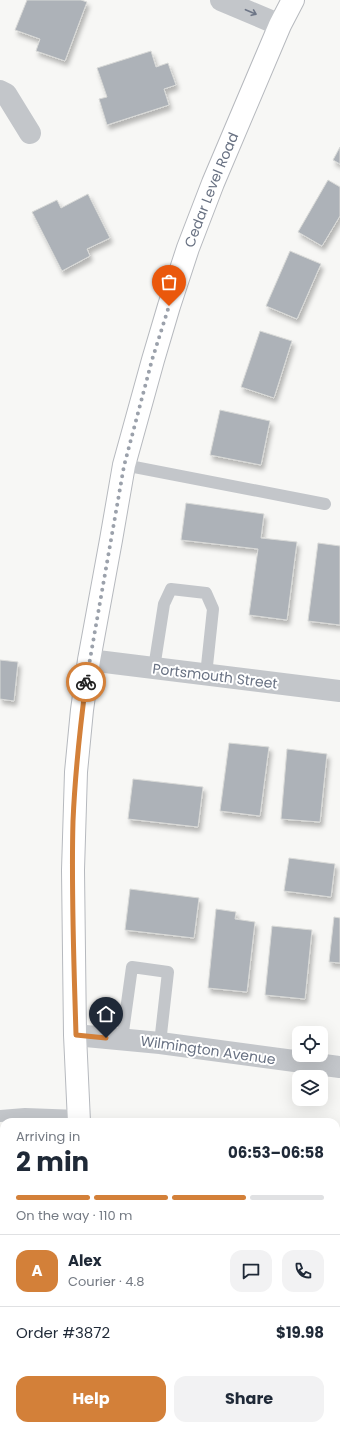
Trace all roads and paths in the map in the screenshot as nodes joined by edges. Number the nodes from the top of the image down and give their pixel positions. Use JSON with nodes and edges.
{"nodes":[{"id":1,"x":221,"y":0,"type":"edge"},
{"id":2,"x":293,"y":0,"type":"edge"},
{"id":3,"x":280,"y":25,"type":"junction"},
{"id":4,"x":0,"y":91,"type":"edge"},
{"id":5,"x":30,"y":133,"type":"dead end"},
{"id":6,"x":124,"y":466,"type":"junction"},
{"id":7,"x":326,"y":504,"type":"dead end"},
{"id":8,"x":90,"y":660,"type":"junction"},
{"id":9,"x":154,"y":668,"type":"junction"},
{"id":10,"x":206,"y":675,"type":"junction"},
{"id":11,"x":340,"y":691,"type":"edge"},
{"id":12,"x":76,"y":1035,"type":"junction"},
{"id":13,"x":122,"y":1039,"type":"junction"},
{"id":14,"x":160,"y":1043,"type":"junction"},
{"id":15,"x":340,"y":1067,"type":"edge"},
{"id":16,"x":0,"y":1116,"type":"edge"},
{"id":17,"x":68,"y":1118,"type":"edge"},
{"id":18,"x":79,"y":1118,"type":"edge"}],
"edges":[{"from":1,"to":3,"type":"street","one_way":true},
{"from":2,"to":3,"type":"main road","name":"Cedar Level Road"},
{"from":3,"to":6,"type":"main road","name":"Cedar Level Road"},
{"from":4,"to":5,"type":"street"},
{"from":6,"to":7,"type":"lane"},
{"from":6,"to":8,"type":"main road","name":"Cedar Level Road"},
{"from":8,"to":9,"type":"street","name":"Portsmouth Street"},
{"from":8,"to":12,"type":"main road","name":"Cedar Level Road"},
{"from":9,"to":10,"type":"street","name":"Portsmouth Street"},
{"from":9,"to":10,"type":"lane"},
{"from":10,"to":11,"type":"street","name":"Portsmouth Street"},
{"from":12,"to":13,"type":"street","name":"Wilmington Avenue"},
{"from":12,"to":18,"type":"main road","name":"Cedar Level Road"},
{"from":13,"to":14,"type":"street","name":"Wilmington Avenue"},
{"from":13,"to":14,"type":"lane"},
{"from":14,"to":15,"type":"street","name":"Wilmington Avenue"},
{"from":16,"to":17,"type":"lane"}]}
